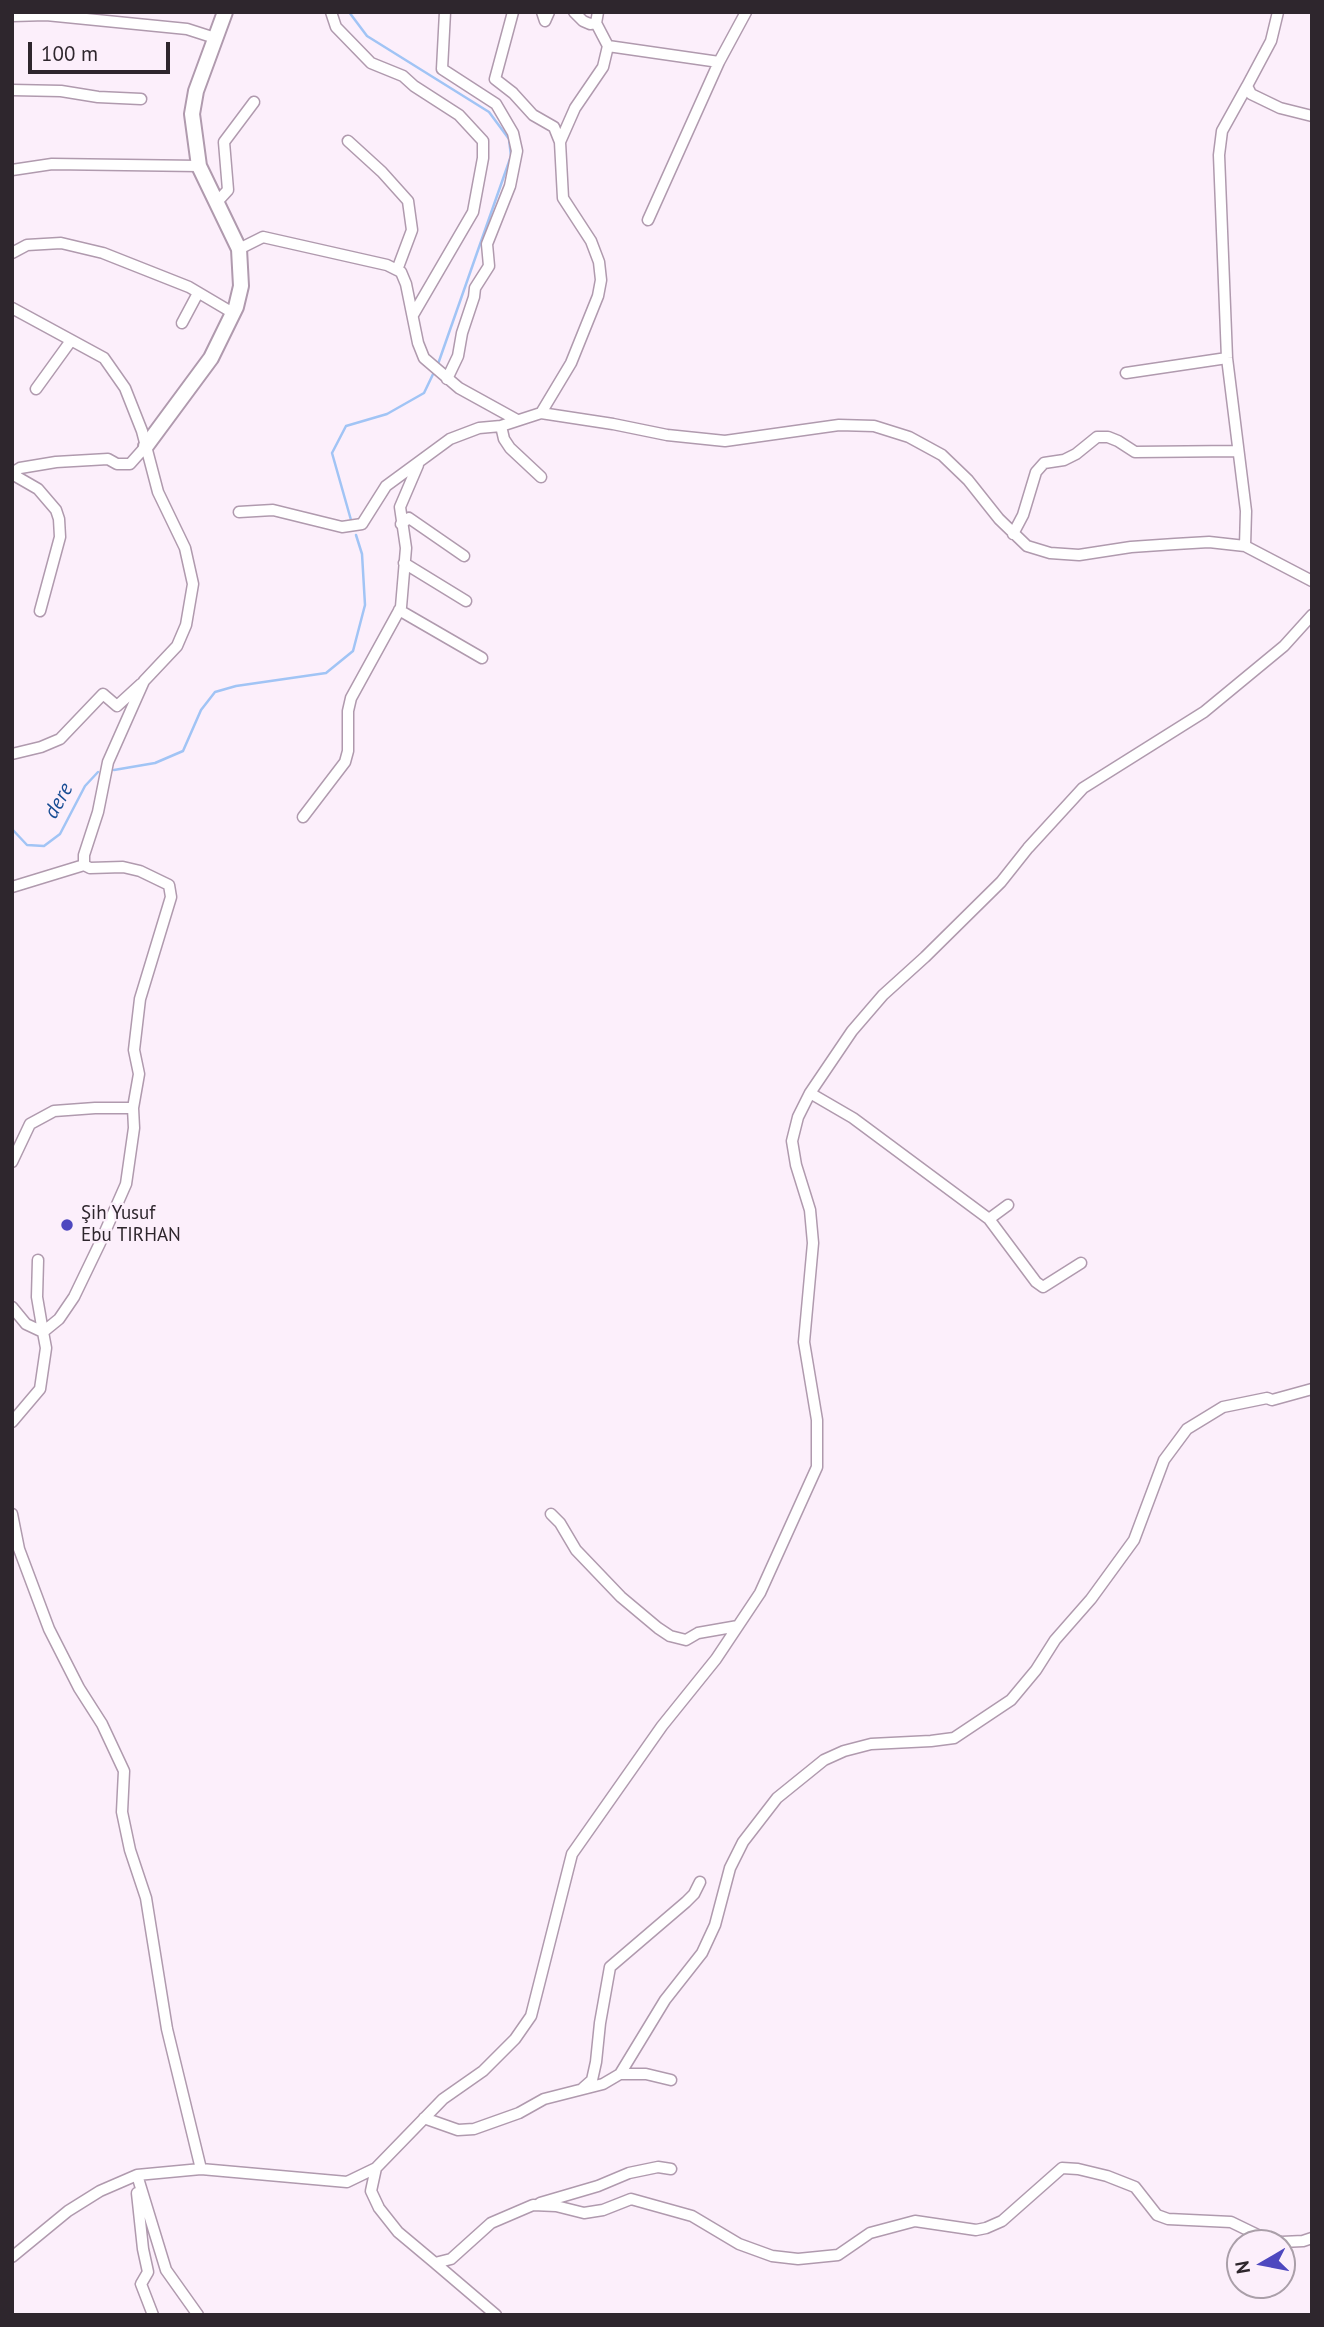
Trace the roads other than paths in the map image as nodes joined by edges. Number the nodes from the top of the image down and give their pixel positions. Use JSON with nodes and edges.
{"nodes":[{"id":1,"x":225,"y":12,"type":"edge"},
{"id":2,"x":331,"y":12,"type":"edge"},
{"id":3,"x":445,"y":12,"type":"edge"},
{"id":4,"x":513,"y":12,"type":"edge"},
{"id":5,"x":542,"y":12,"type":"edge"},
{"id":6,"x":549,"y":12,"type":"edge"},
{"id":7,"x":574,"y":12,"type":"edge"},
{"id":8,"x":598,"y":12,"type":"edge"},
{"id":9,"x":746,"y":12,"type":"edge"},
{"id":10,"x":1278,"y":12,"type":"edge"},
{"id":11,"x":39,"y":14,"type":"edge"},
{"id":12,"x":12,"y":16,"type":"edge"},
{"id":13,"x":596,"y":23,"type":"junction"},
{"id":14,"x":215,"y":38,"type":"junction"},
{"id":15,"x":608,"y":46,"type":"junction"},
{"id":16,"x":719,"y":62,"type":"junction"},
{"id":17,"x":1247,"y":86,"type":"junction"},
{"id":18,"x":12,"y":90,"type":"edge"},
{"id":19,"x":141,"y":99,"type":"dead end"},
{"id":20,"x":254,"y":102,"type":"dead end"},
{"id":21,"x":1312,"y":116,"type":"edge"},
{"id":22,"x":348,"y":141,"type":"dead end"},
{"id":23,"x":559,"y":142,"type":"junction"},
{"id":24,"x":200,"y":166,"type":"junction"},
{"id":25,"x":12,"y":170,"type":"edge"},
{"id":26,"x":217,"y":202,"type":"junction"},
{"id":27,"x":648,"y":220,"type":"dead end"},
{"id":28,"x":239,"y":249,"type":"junction"},
{"id":29,"x":12,"y":253,"type":"edge"},
{"id":30,"x":397,"y":270,"type":"junction"},
{"id":31,"x":198,"y":293,"type":"junction"},
{"id":32,"x":12,"y":308,"type":"edge"},
{"id":33,"x":233,"y":313,"type":"junction"},
{"id":34,"x":413,"y":315,"type":"junction"},
{"id":35,"x":182,"y":323,"type":"dead end"},
{"id":36,"x":70,"y":342,"type":"junction"},
{"id":37,"x":1227,"y":358,"type":"junction"},
{"id":38,"x":1126,"y":373,"type":"dead end"},
{"id":39,"x":444,"y":377,"type":"junction"},
{"id":40,"x":36,"y":390,"type":"dead end"},
{"id":41,"x":541,"y":413,"type":"junction"},
{"id":42,"x":517,"y":420,"type":"junction"},
{"id":43,"x":501,"y":426,"type":"junction"},
{"id":44,"x":146,"y":446,"type":"junction"},
{"id":45,"x":1238,"y":451,"type":"junction"},
{"id":46,"x":418,"y":464,"type":"junction"},
{"id":47,"x":12,"y":474,"type":"edge"},
{"id":48,"x":541,"y":477,"type":"dead end"},
{"id":49,"x":239,"y":512,"type":"dead end"},
{"id":50,"x":401,"y":524,"type":"junction"},
{"id":51,"x":1013,"y":534,"type":"junction"},
{"id":52,"x":1245,"y":546,"type":"junction"},
{"id":53,"x":464,"y":556,"type":"dead end"},
{"id":54,"x":404,"y":563,"type":"junction"},
{"id":55,"x":1312,"y":581,"type":"edge"},
{"id":56,"x":466,"y":601,"type":"dead end"},
{"id":57,"x":399,"y":610,"type":"junction"},
{"id":58,"x":40,"y":611,"type":"dead end"},
{"id":59,"x":1312,"y":615,"type":"edge"},
{"id":60,"x":482,"y":658,"type":"dead end"},
{"id":61,"x":144,"y":681,"type":"junction"},
{"id":62,"x":12,"y":754,"type":"edge"},
{"id":63,"x":303,"y":817,"type":"dead end"},
{"id":64,"x":84,"y":865,"type":"junction"},
{"id":65,"x":12,"y":887,"type":"edge"},
{"id":66,"x":810,"y":1093,"type":"junction"},
{"id":67,"x":133,"y":1108,"type":"junction"},
{"id":68,"x":12,"y":1162,"type":"edge"},
{"id":69,"x":1008,"y":1205,"type":"dead end"},
{"id":70,"x":989,"y":1219,"type":"junction"},
{"id":71,"x":38,"y":1260,"type":"dead end"},
{"id":72,"x":1081,"y":1263,"type":"dead end"},
{"id":73,"x":12,"y":1307,"type":"edge"},
{"id":74,"x":43,"y":1332,"type":"junction"},
{"id":75,"x":1312,"y":1389,"type":"edge"},
{"id":76,"x":12,"y":1422,"type":"edge"},
{"id":77,"x":12,"y":1514,"type":"edge"},
{"id":78,"x":551,"y":1514,"type":"dead end"},
{"id":79,"x":738,"y":1626,"type":"junction"},
{"id":80,"x":699,"y":1882,"type":"dead end"},
{"id":81,"x":620,"y":2074,"type":"junction"},
{"id":82,"x":671,"y":2080,"type":"dead end"},
{"id":83,"x":580,"y":2091,"type":"junction"},
{"id":84,"x":424,"y":2118,"type":"junction"},
{"id":85,"x":376,"y":2168,"type":"junction"},
{"id":86,"x":201,"y":2169,"type":"junction"},
{"id":87,"x":671,"y":2169,"type":"dead end"},
{"id":88,"x":137,"y":2175,"type":"junction"},
{"id":89,"x":533,"y":2205,"type":"junction"},
{"id":90,"x":1312,"y":2238,"type":"edge"},
{"id":91,"x":12,"y":2257,"type":"edge"},
{"id":92,"x":435,"y":2263,"type":"junction"},
{"id":93,"x":153,"y":2315,"type":"edge"},
{"id":94,"x":198,"y":2315,"type":"edge"},
{"id":95,"x":496,"y":2315,"type":"edge"}],
"edges":[{"from":1,"to":14,"type":"street"},
{"from":2,"to":34,"type":"street"},
{"from":3,"to":39,"type":"street"},
{"from":4,"to":23,"type":"street"},
{"from":5,"to":6,"type":"street"},
{"from":7,"to":13,"type":"street"},
{"from":8,"to":13,"type":"street"},
{"from":9,"to":16,"type":"street"},
{"from":10,"to":17,"type":"street"},
{"from":11,"to":12,"type":"street"},
{"from":11,"to":14,"type":"street"},
{"from":13,"to":15,"type":"street"},
{"from":14,"to":24,"type":"street"},
{"from":15,"to":16,"type":"street"},
{"from":15,"to":23,"type":"street"},
{"from":16,"to":27,"type":"street"},
{"from":17,"to":21,"type":"street"},
{"from":17,"to":37,"type":"street"},
{"from":18,"to":19,"type":"street"},
{"from":20,"to":26,"type":"street"},
{"from":22,"to":30,"type":"street"},
{"from":23,"to":41,"type":"street"},
{"from":24,"to":25,"type":"street"},
{"from":24,"to":26,"type":"street"},
{"from":26,"to":28,"type":"street"},
{"from":28,"to":30,"type":"street"},
{"from":28,"to":33,"type":"street"},
{"from":29,"to":31,"type":"street"},
{"from":30,"to":34,"type":"street"},
{"from":31,"to":33,"type":"street"},
{"from":31,"to":35,"type":"street"},
{"from":32,"to":36,"type":"street"},
{"from":33,"to":44,"type":"street"},
{"from":34,"to":39,"type":"street"},
{"from":36,"to":40,"type":"street"},
{"from":36,"to":44,"type":"street"},
{"from":37,"to":38,"type":"street"},
{"from":37,"to":45,"type":"street"},
{"from":39,"to":42,"type":"street"},
{"from":41,"to":42,"type":"street"},
{"from":41,"to":51,"type":"street"},
{"from":42,"to":43,"type":"street"},
{"from":43,"to":46,"type":"street"},
{"from":43,"to":48,"type":"street"},
{"from":44,"to":47,"type":"street"},
{"from":44,"to":61,"type":"street"},
{"from":45,"to":51,"type":"street"},
{"from":45,"to":52,"type":"street"},
{"from":46,"to":49,"type":"street"},
{"from":46,"to":50,"type":"street"},
{"from":47,"to":58,"type":"street"},
{"from":50,"to":53,"type":"street"},
{"from":50,"to":54,"type":"street"},
{"from":51,"to":52,"type":"street"},
{"from":52,"to":55,"type":"street"},
{"from":54,"to":56,"type":"street"},
{"from":54,"to":57,"type":"street"},
{"from":57,"to":60,"type":"street"},
{"from":57,"to":63,"type":"street"},
{"from":59,"to":66,"type":"street"},
{"from":61,"to":62,"type":"street"},
{"from":61,"to":64,"type":"street"},
{"from":64,"to":65,"type":"street"},
{"from":64,"to":67,"type":"street"},
{"from":66,"to":70,"type":"street"},
{"from":66,"to":79,"type":"street"},
{"from":67,"to":68,"type":"street"},
{"from":67,"to":74,"type":"street"},
{"from":69,"to":70,"type":"street"},
{"from":70,"to":72,"type":"street"},
{"from":71,"to":74,"type":"street"},
{"from":73,"to":74,"type":"street"},
{"from":74,"to":76,"type":"street"},
{"from":75,"to":81,"type":"street"},
{"from":77,"to":86,"type":"street"},
{"from":78,"to":79,"type":"street"},
{"from":79,"to":84,"type":"street"},
{"from":80,"to":83,"type":"street"},
{"from":81,"to":82,"type":"street"},
{"from":81,"to":83,"type":"street"},
{"from":83,"to":84,"type":"street"},
{"from":84,"to":85,"type":"street"},
{"from":85,"to":86,"type":"street"},
{"from":85,"to":92,"type":"street"},
{"from":86,"to":88,"type":"street"},
{"from":87,"to":89,"type":"street"},
{"from":88,"to":91,"type":"street"},
{"from":88,"to":93,"type":"street"},
{"from":88,"to":94,"type":"street"},
{"from":89,"to":90,"type":"street"},
{"from":89,"to":92,"type":"street"},
{"from":92,"to":95,"type":"street"}]}
